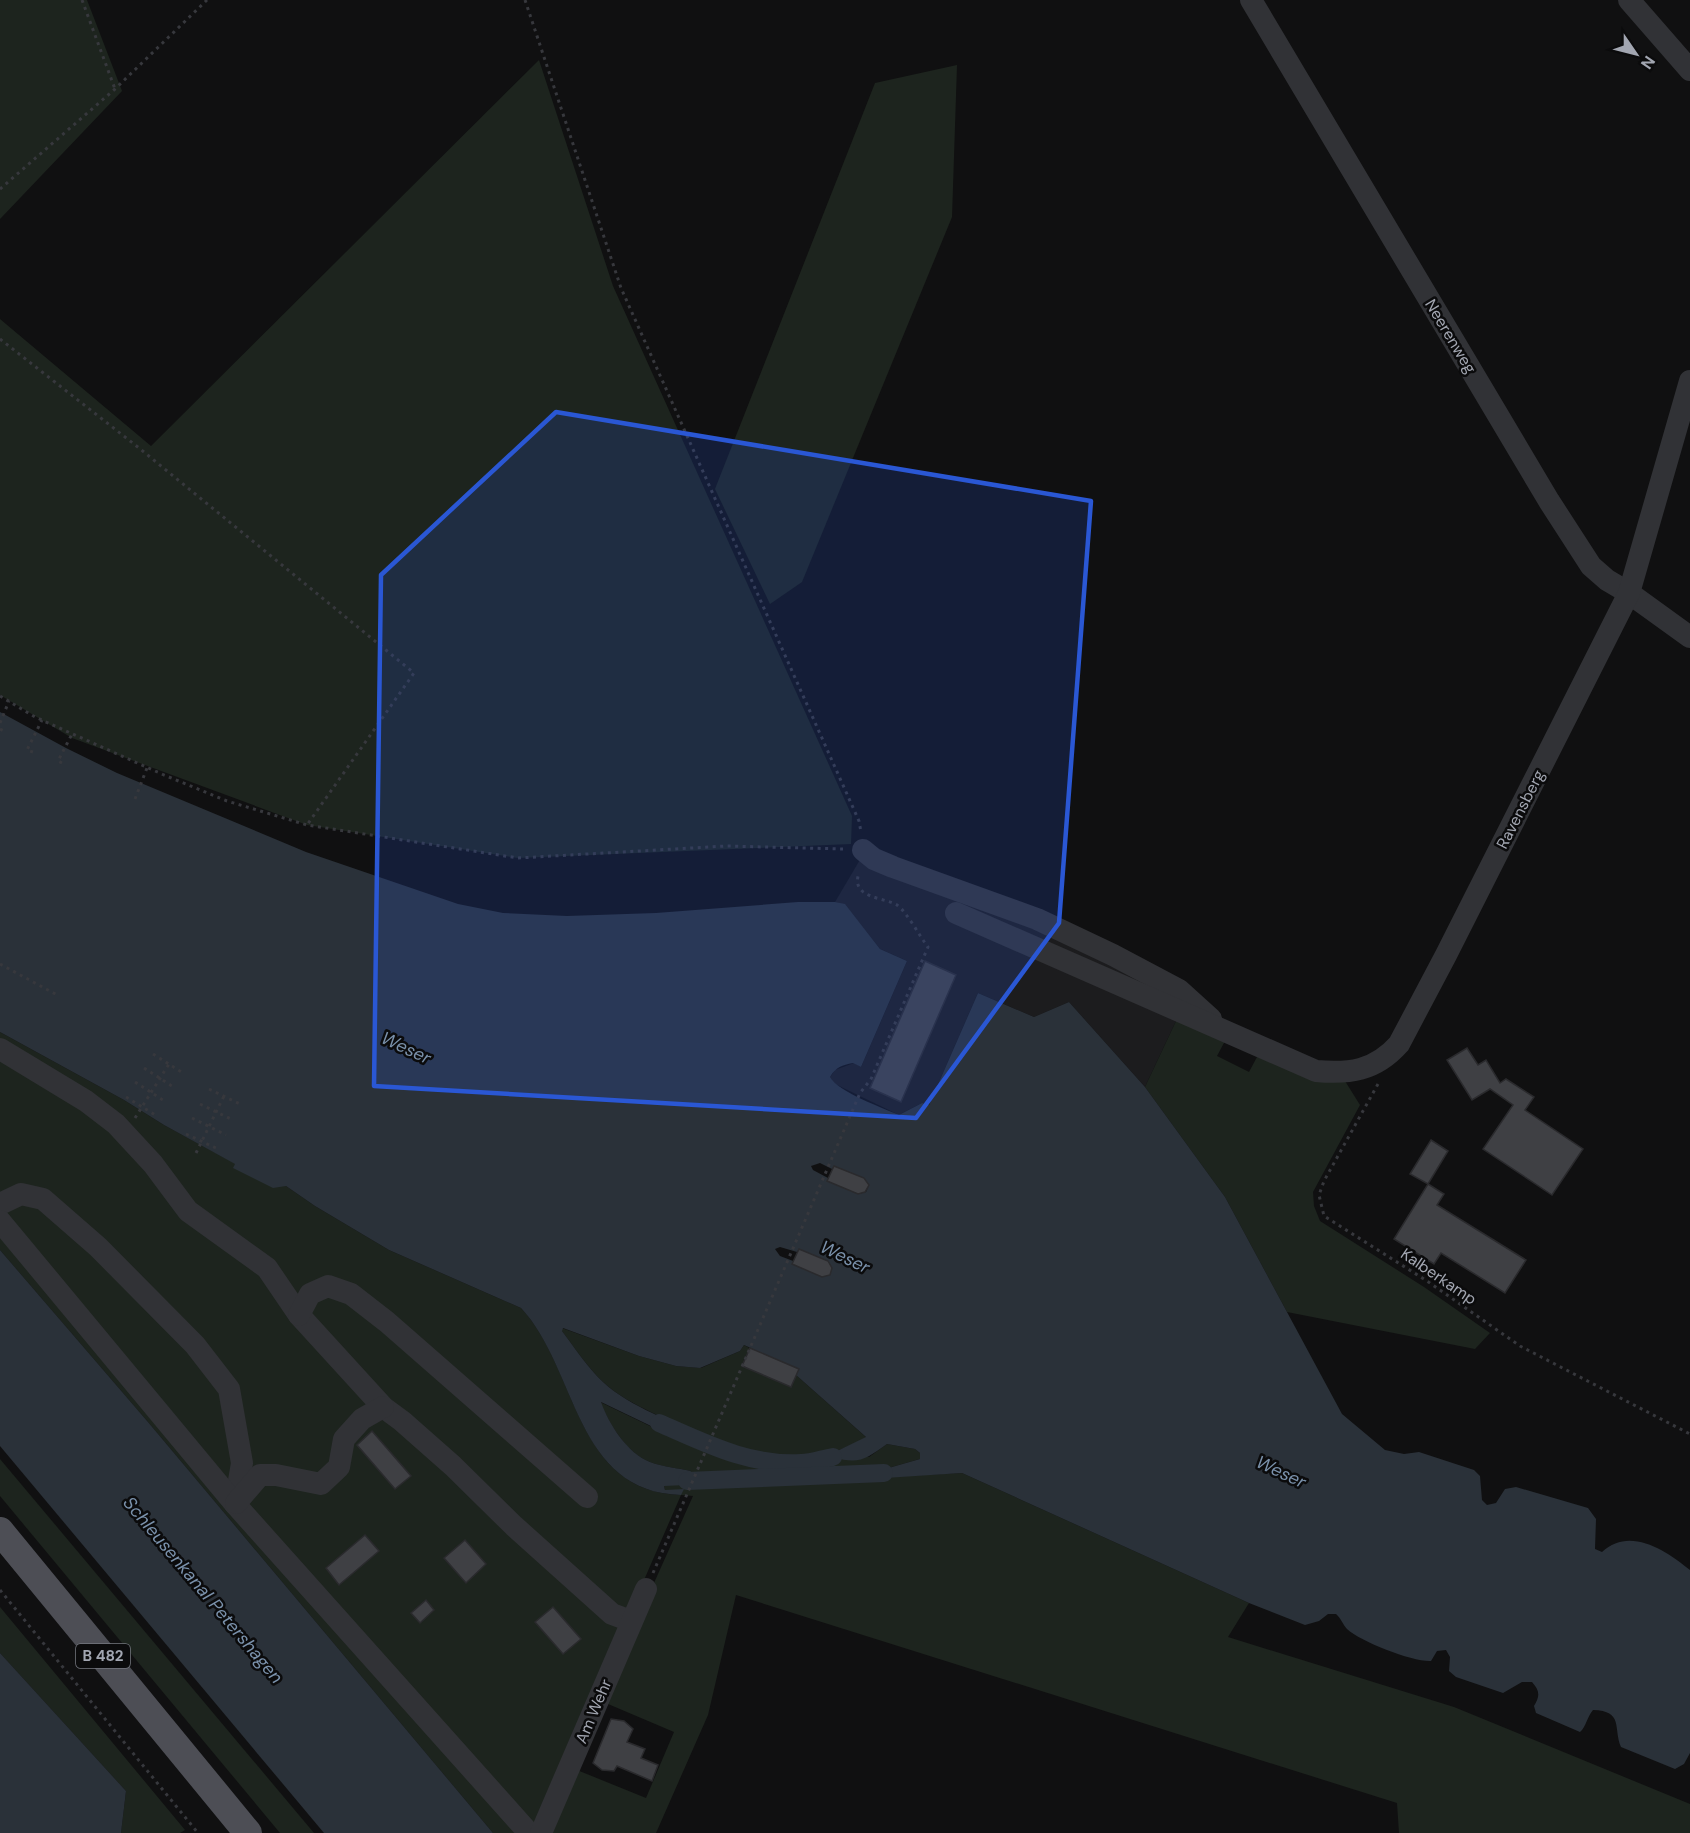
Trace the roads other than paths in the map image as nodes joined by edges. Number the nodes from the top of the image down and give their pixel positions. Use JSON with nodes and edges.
{"nodes":[{"id":1,"x":1251,"y":0,"type":"edge"},
{"id":2,"x":1629,"y":0,"type":"edge"},
{"id":3,"x":1690,"y":70,"type":"edge"},
{"id":4,"x":1690,"y":381,"type":"edge"},
{"id":5,"x":1629,"y":593,"type":"junction"},
{"id":6,"x":1690,"y":638,"type":"edge"},
{"id":7,"x":863,"y":850,"type":"road end"},
{"id":8,"x":956,"y":913,"type":"dead end"},
{"id":9,"x":1220,"y":1028,"type":"junction"},
{"id":10,"x":0,"y":1049,"type":"edge"},
{"id":11,"x":0,"y":1204,"type":"edge"},
{"id":12,"x":0,"y":1221,"type":"edge"},
{"id":13,"x":299,"y":1315,"type":"junction"},
{"id":14,"x":383,"y":1407,"type":"junction"},
{"id":15,"x":587,"y":1497,"type":"dead end"},
{"id":16,"x":235,"y":1504,"type":"junction"},
{"id":17,"x":0,"y":1531,"type":"edge"},
{"id":18,"x":646,"y":1589,"type":"road end"},
{"id":19,"x":631,"y":1621,"type":"junction"},
{"id":20,"x":248,"y":1833,"type":"edge"},
{"id":21,"x":530,"y":1833,"type":"edge"},
{"id":22,"x":541,"y":1833,"type":"edge"}],
"edges":[{"from":1,"to":5,"type":"street","name":"Neerenweg"},
{"from":2,"to":3,"type":"street"},
{"from":4,"to":5,"type":"street","name":"Ravensberg"},
{"from":5,"to":6,"type":"street","name":"Neerenweg"},
{"from":5,"to":9,"type":"street","name":"Ravensberg"},
{"from":7,"to":9,"type":"street"},
{"from":8,"to":9,"type":"street","name":"Ravensberg"},
{"from":10,"to":13,"type":"street"},
{"from":11,"to":16,"type":"street"},
{"from":12,"to":16,"type":"street"},
{"from":13,"to":14,"type":"street"},
{"from":13,"to":15,"type":"street"},
{"from":14,"to":16,"type":"street"},
{"from":14,"to":19,"type":"street"},
{"from":16,"to":21,"type":"street"},
{"from":17,"to":20,"type":"main road","number":"B 482"},
{"from":18,"to":19,"type":"street","name":"Am Wehr"},
{"from":19,"to":22,"type":"street","name":"Am Wehr"}]}
